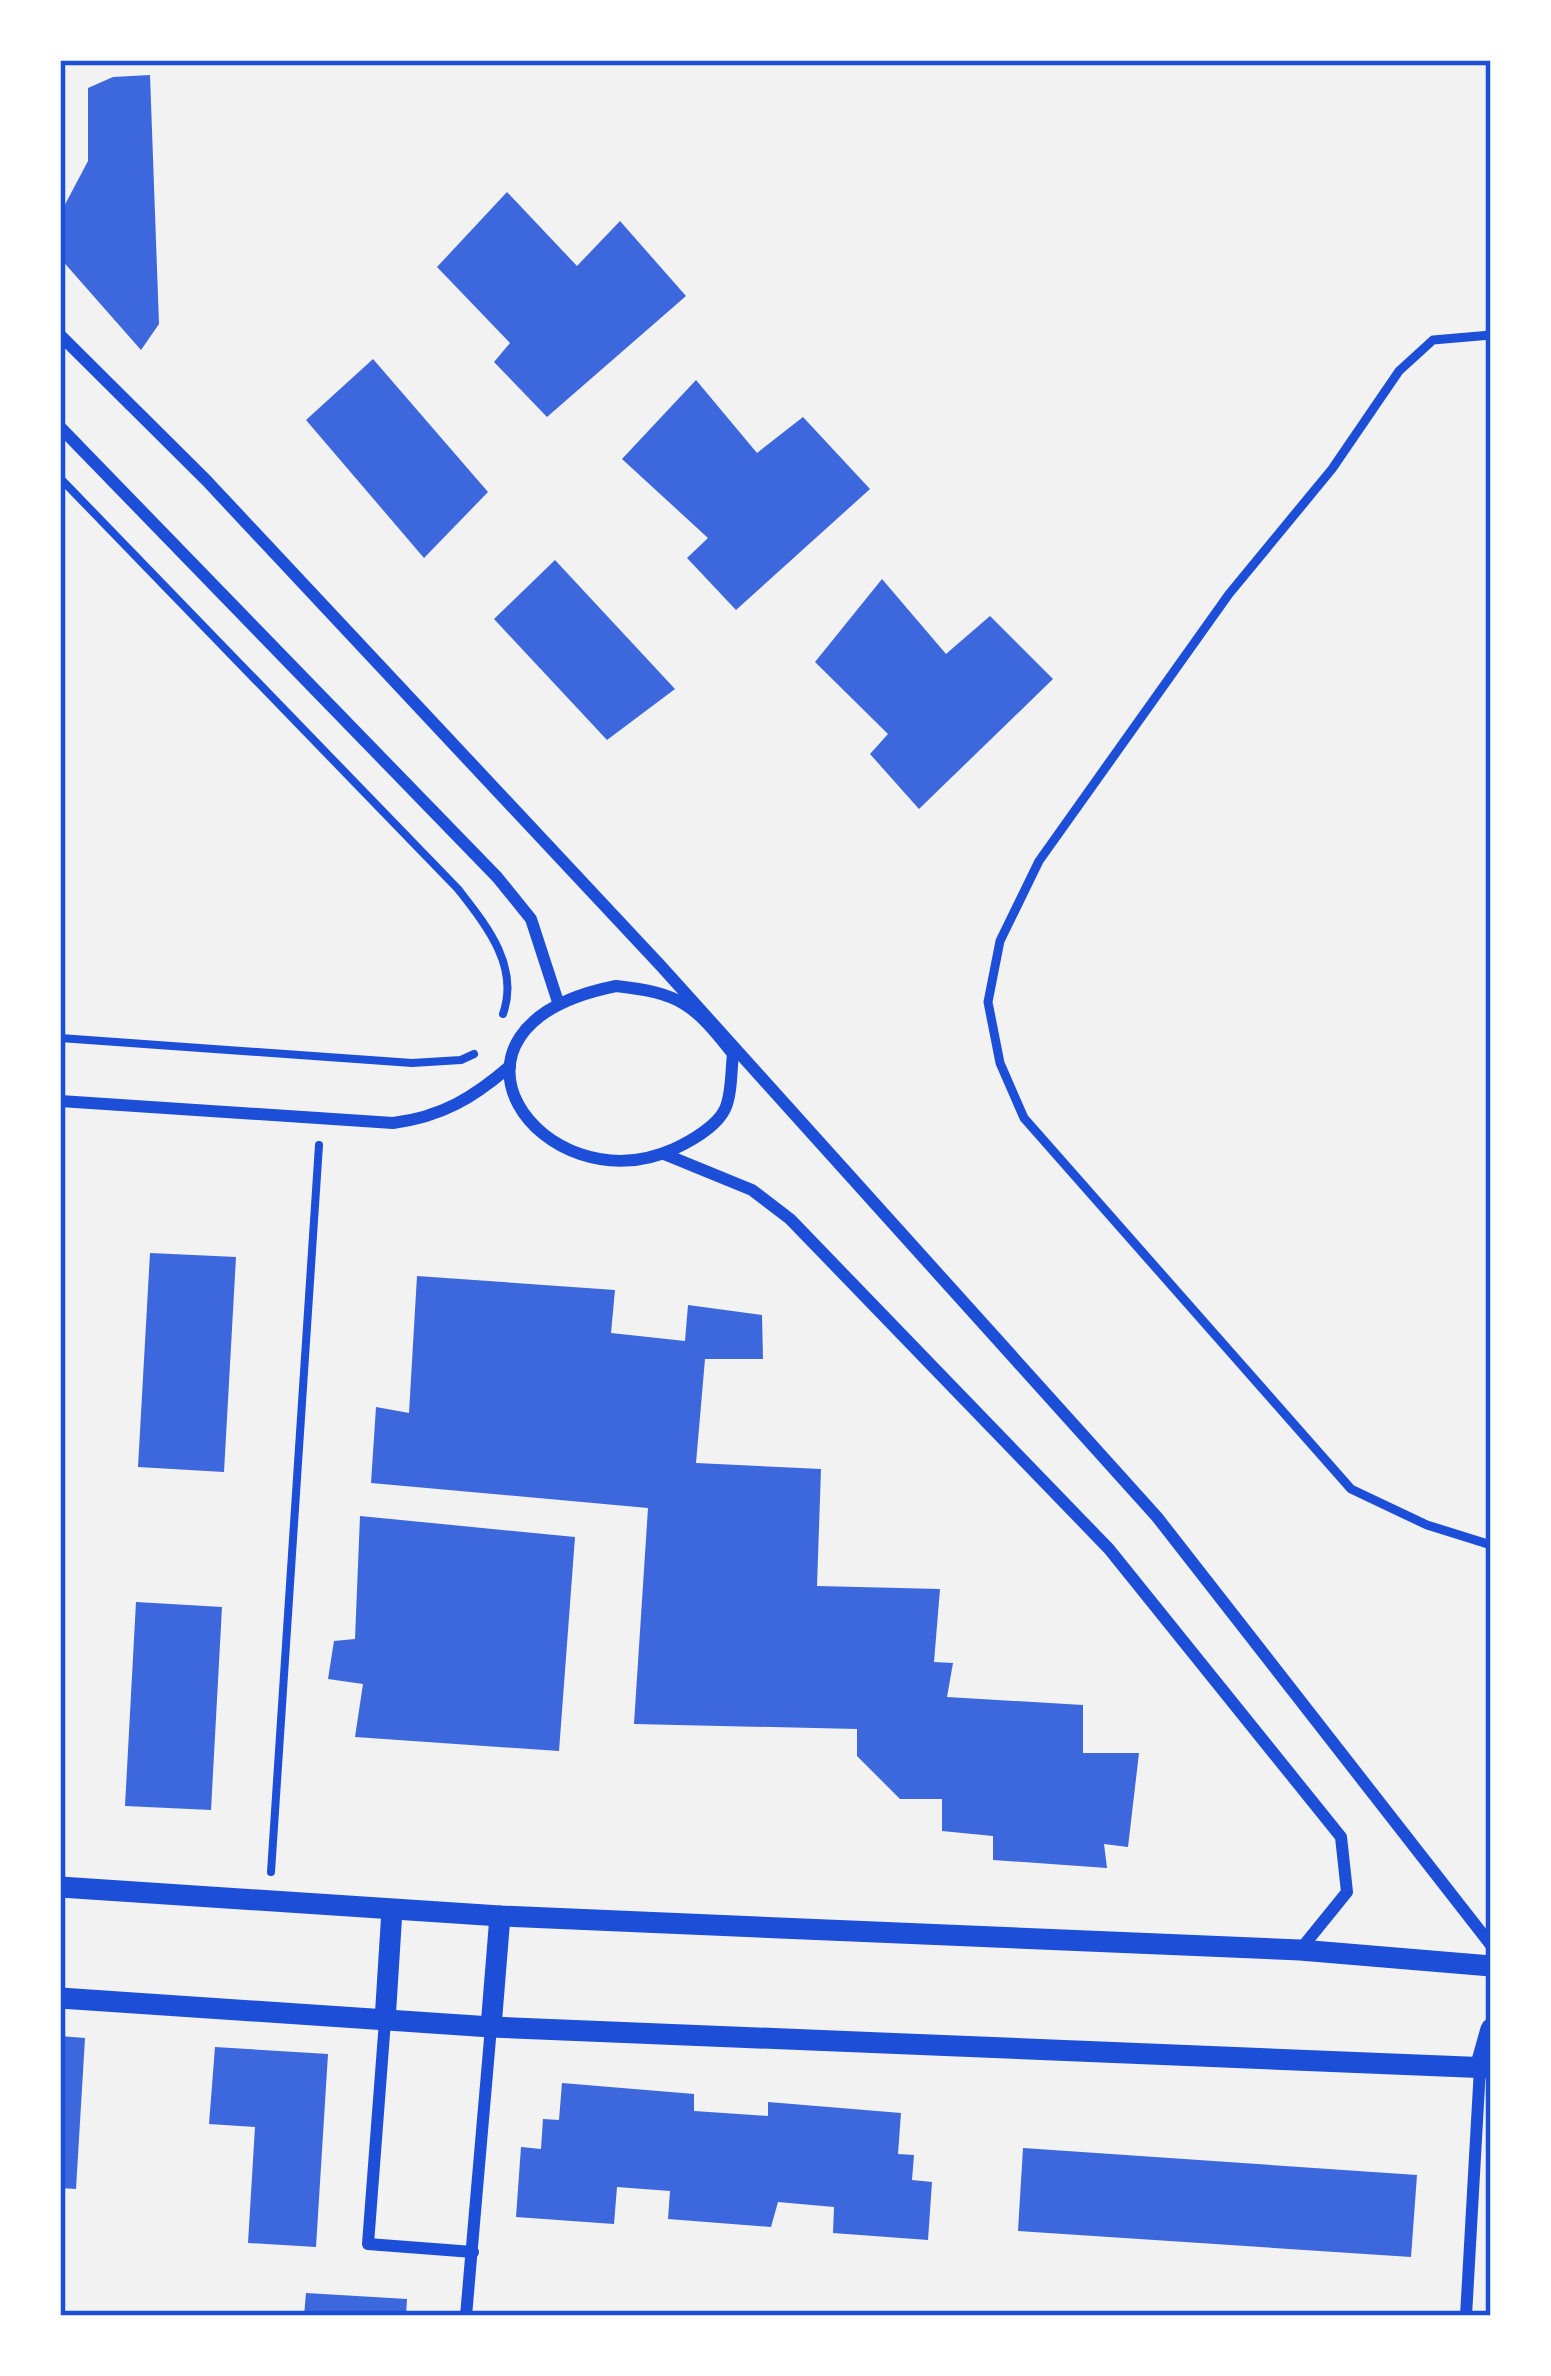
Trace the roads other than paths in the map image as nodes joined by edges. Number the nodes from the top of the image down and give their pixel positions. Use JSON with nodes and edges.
{"nodes":[{"id":1,"x":60,"y":335,"type":"edge"},
{"id":2,"x":1491,"y":335,"type":"edge"},
{"id":3,"x":60,"y":427,"type":"edge"},
{"id":4,"x":558,"y":1002,"type":"junction"},
{"id":5,"x":711,"y":1026,"type":"junction"},
{"id":6,"x":510,"y":1066,"type":"junction"},
{"id":7,"x":60,"y":1101,"type":"edge"},
{"id":8,"x":664,"y":1154,"type":"junction"},
{"id":9,"x":1491,"y":1545,"type":"edge"},
{"id":10,"x":60,"y":1886,"type":"edge"},
{"id":11,"x":392,"y":1910,"type":"junction"},
{"id":12,"x":500,"y":1916,"type":"junction"},
{"id":13,"x":1491,"y":1945,"type":"edge"},
{"id":14,"x":1300,"y":1950,"type":"junction"},
{"id":15,"x":1491,"y":1966,"type":"edge"},
{"id":16,"x":60,"y":1998,"type":"edge"},
{"id":17,"x":385,"y":2021,"type":"junction"},
{"id":18,"x":491,"y":2027,"type":"junction"},
{"id":19,"x":1491,"y":2030,"type":"edge"},
{"id":20,"x":1485,"y":2068,"type":"edge"},
{"id":21,"x":472,"y":2252,"type":"junction"},
{"id":22,"x":466,"y":2316,"type":"edge"},
{"id":23,"x":1466,"y":2316,"type":"edge"}],
"edges":[{"from":1,"to":5,"type":"street"},
{"from":2,"to":9,"type":"lane"},
{"from":3,"to":4,"type":"street"},
{"from":4,"to":5,"type":"street"},
{"from":4,"to":6,"type":"street"},
{"from":5,"to":8,"type":"street"},
{"from":5,"to":13,"type":"street"},
{"from":6,"to":7,"type":"street"},
{"from":6,"to":8,"type":"street"},
{"from":8,"to":14,"type":"street"},
{"from":10,"to":11,"type":"street"},
{"from":11,"to":12,"type":"street"},
{"from":11,"to":17,"type":"street"},
{"from":12,"to":14,"type":"street"},
{"from":12,"to":18,"type":"street"},
{"from":14,"to":15,"type":"street"},
{"from":16,"to":17,"type":"street"},
{"from":17,"to":18,"type":"street"},
{"from":17,"to":21,"type":"street"},
{"from":18,"to":20,"type":"street"},
{"from":18,"to":21,"type":"street"},
{"from":19,"to":20,"type":"street"},
{"from":20,"to":23,"type":"street"},
{"from":21,"to":22,"type":"street"}]}
